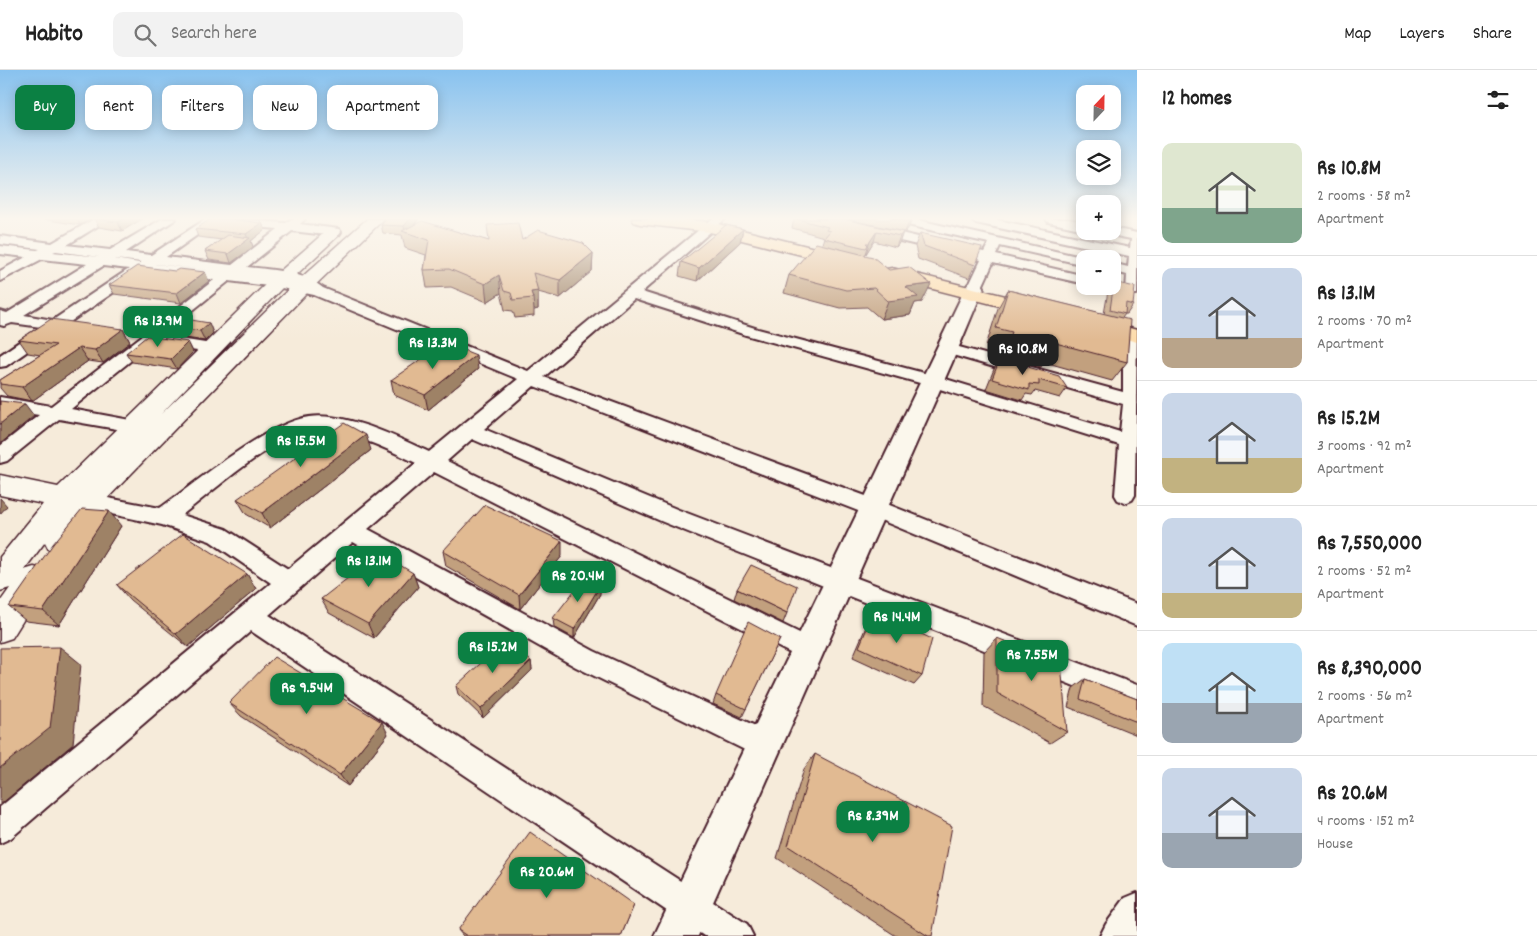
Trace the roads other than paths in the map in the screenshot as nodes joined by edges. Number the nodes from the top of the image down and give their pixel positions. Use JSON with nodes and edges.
{"nodes":[{"id":1,"x":30,"y":259,"type":"edge"},
{"id":2,"x":71,"y":259,"type":"edge"},
{"id":3,"x":89,"y":259,"type":"edge"},
{"id":4,"x":94,"y":259,"type":"edge"},
{"id":5,"x":118,"y":259,"type":"edge"},
{"id":6,"x":134,"y":259,"type":"edge"},
{"id":7,"x":153,"y":259,"type":"edge"},
{"id":8,"x":247,"y":259,"type":"edge"},
{"id":9,"x":315,"y":259,"type":"edge"},
{"id":10,"x":327,"y":259,"type":"edge"},
{"id":11,"x":671,"y":259,"type":"edge"},
{"id":12,"x":853,"y":259,"type":"edge"},
{"id":13,"x":988,"y":259,"type":"edge"},
{"id":14,"x":995,"y":259,"type":"edge"},
{"id":15,"x":1136,"y":259,"type":"edge"},
{"id":16,"x":83,"y":261,"type":"junction"},
{"id":17,"x":148,"y":263,"type":"junction"},
{"id":18,"x":1121,"y":269,"type":"edge"},
{"id":19,"x":230,"y":273,"type":"junction"},
{"id":20,"x":1136,"y":273,"type":"edge"},
{"id":21,"x":0,"y":277,"type":"edge"},
{"id":22,"x":1076,"y":278,"type":"edge"},
{"id":23,"x":297,"y":284,"type":"junction"},
{"id":24,"x":974,"y":290,"type":"junction"},
{"id":25,"x":1130,"y":290,"type":"edge"},
{"id":26,"x":631,"y":293,"type":"junction"},
{"id":27,"x":1054,"y":311,"type":"edge"},
{"id":28,"x":2,"y":317,"type":"edge"},
{"id":29,"x":1077,"y":317,"type":"edge"},
{"id":30,"x":56,"y":325,"type":"junction"},
{"id":31,"x":75,"y":328,"type":"edge"},
{"id":32,"x":1135,"y":333,"type":"edge"},
{"id":33,"x":122,"y":336,"type":"edge"},
{"id":34,"x":147,"y":340,"type":"junction"},
{"id":35,"x":212,"y":348,"type":"junction"},
{"id":36,"x":948,"y":349,"type":"junction"},
{"id":37,"x":0,"y":362,"type":"edge"},
{"id":38,"x":530,"y":378,"type":"junction"},
{"id":39,"x":934,"y":381,"type":"junction"},
{"id":40,"x":1134,"y":401,"type":"edge"},
{"id":41,"x":0,"y":403,"type":"edge"},
{"id":42,"x":57,"y":412,"type":"junction"},
{"id":43,"x":134,"y":426,"type":"junction"},
{"id":44,"x":469,"y":430,"type":"junction"},
{"id":45,"x":1133,"y":443,"type":"edge"},
{"id":46,"x":0,"y":456,"type":"edge"},
{"id":47,"x":432,"y":462,"type":"junction"},
{"id":48,"x":0,"y":485,"type":"edge"},
{"id":49,"x":1125,"y":495,"type":"dead end"},
{"id":50,"x":75,"y":500,"type":"junction"},
{"id":51,"x":874,"y":508,"type":"junction"},
{"id":52,"x":164,"y":517,"type":"junction"},
{"id":53,"x":351,"y":530,"type":"junction"},
{"id":54,"x":0,"y":579,"type":"edge"},
{"id":55,"x":289,"y":582,"type":"junction"},
{"id":56,"x":840,"y":582,"type":"junction"},
{"id":57,"x":1137,"y":615,"type":"edge"},
{"id":58,"x":249,"y":616,"type":"junction"},
{"id":59,"x":0,"y":628,"type":"edge"},
{"id":60,"x":809,"y":650,"type":"junction"},
{"id":61,"x":1137,"y":698,"type":"edge"},
{"id":62,"x":765,"y":745,"type":"junction"},
{"id":63,"x":0,"y":827,"type":"edge"},
{"id":64,"x":690,"y":905,"type":"junction"},
{"id":65,"x":1137,"y":910,"type":"edge"},
{"id":66,"x":676,"y":936,"type":"edge"},
{"id":67,"x":736,"y":936,"type":"edge"},
{"id":68,"x":1118,"y":936,"type":"edge"}],
"edges":[{"from":1,"to":21,"type":"street"},
{"from":2,"to":16,"type":"street"},
{"from":3,"to":16,"type":"street"},
{"from":4,"to":28,"type":"street"},
{"from":5,"to":17,"type":"street"},
{"from":6,"to":17,"type":"street"},
{"from":7,"to":17,"type":"street"},
{"from":8,"to":19,"type":"street"},
{"from":9,"to":23,"type":"main road"},
{"from":10,"to":23,"type":"main road"},
{"from":11,"to":26,"type":"street"},
{"from":12,"to":24,"type":"main road"},
{"from":13,"to":24,"type":"street"},
{"from":14,"to":22,"type":"street"},
{"from":15,"to":20,"type":"street"},
{"from":16,"to":28,"type":"street"},
{"from":17,"to":19,"type":"street"},
{"from":17,"to":30,"type":"street"},
{"from":18,"to":20,"type":"street"},
{"from":19,"to":23,"type":"street"},
{"from":19,"to":34,"type":"street"},
{"from":20,"to":25,"type":"street"},
{"from":23,"to":35,"type":"main road"},
{"from":23,"to":38,"type":"street"},
{"from":23,"to":50,"type":"main road"},
{"from":24,"to":27,"type":"main road"},
{"from":24,"to":36,"type":"street"},
{"from":26,"to":38,"type":"street"},
{"from":26,"to":39,"type":"street"},
{"from":28,"to":30,"type":"street"},
{"from":29,"to":32,"type":"main road"},
{"from":30,"to":31,"type":"street"},
{"from":30,"to":37,"type":"street"},
{"from":32,"to":40,"type":"street"},
{"from":33,"to":34,"type":"street"},
{"from":34,"to":35,"type":"street"},
{"from":34,"to":42,"type":"street"},
{"from":35,"to":43,"type":"main road"},
{"from":36,"to":39,"type":"street"},
{"from":36,"to":40,"type":"street"},
{"from":38,"to":44,"type":"street"},
{"from":38,"to":51,"type":"street"},
{"from":39,"to":45,"type":"street"},
{"from":39,"to":51,"type":"street"},
{"from":40,"to":45,"type":"street"},
{"from":41,"to":42,"type":"street"},
{"from":42,"to":43,"type":"street"},
{"from":42,"to":46,"type":"street"},
{"from":43,"to":50,"type":"main road"},
{"from":44,"to":47,"type":"street"},
{"from":44,"to":56,"type":"street"},
{"from":45,"to":49,"type":"street"},
{"from":47,"to":52,"type":"street"},
{"from":47,"to":53,"type":"street"},
{"from":47,"to":60,"type":"street"},
{"from":48,"to":50,"type":"main road"},
{"from":50,"to":52,"type":"street"},
{"from":50,"to":54,"type":"main road"},
{"from":50,"to":59,"type":"main road"},
{"from":51,"to":56,"type":"street"},
{"from":51,"to":57,"type":"street"},
{"from":52,"to":55,"type":"street"},
{"from":53,"to":55,"type":"street"},
{"from":53,"to":62,"type":"street"},
{"from":55,"to":58,"type":"street"},
{"from":56,"to":60,"type":"street"},
{"from":56,"to":61,"type":"street"},
{"from":58,"to":63,"type":"street"},
{"from":58,"to":64,"type":"street"},
{"from":60,"to":62,"type":"street"},
{"from":62,"to":64,"type":"street"},
{"from":64,"to":66,"type":"street"},
{"from":64,"to":67,"type":"street"},
{"from":65,"to":68,"type":"street"}]}
